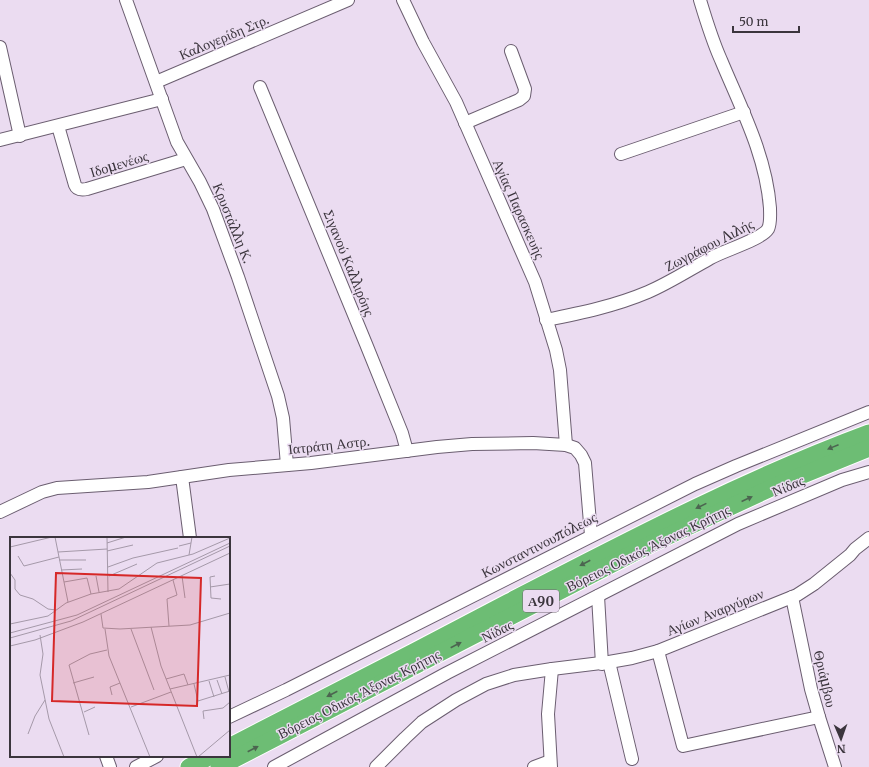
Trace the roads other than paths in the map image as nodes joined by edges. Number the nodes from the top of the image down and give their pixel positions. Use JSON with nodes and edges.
{"nodes":[{"id":1,"x":126,"y":0,"type":"edge"},
{"id":2,"x":348,"y":0,"type":"edge"},
{"id":3,"x":403,"y":0,"type":"edge"},
{"id":4,"x":700,"y":0,"type":"edge"},
{"id":5,"x":0,"y":47,"type":"edge"},
{"id":6,"x":511,"y":50,"type":"dead end"},
{"id":7,"x":156,"y":82,"type":"junction"},
{"id":8,"x":260,"y":87,"type":"dead end"},
{"id":9,"x":162,"y":99,"type":"junction"},
{"id":10,"x":744,"y":112,"type":"junction"},
{"id":11,"x":465,"y":123,"type":"junction"},
{"id":12,"x":58,"y":126,"type":"junction"},
{"id":13,"x":20,"y":136,"type":"junction"},
{"id":14,"x":0,"y":140,"type":"edge"},
{"id":15,"x":622,"y":154,"type":"dead end"},
{"id":16,"x":186,"y":159,"type":"junction"},
{"id":17,"x":546,"y":320,"type":"junction"},
{"id":18,"x":869,"y":412,"type":"edge"},
{"id":19,"x":869,"y":433,"type":"edge"},
{"id":20,"x":566,"y":444,"type":"junction"},
{"id":21,"x":869,"y":448,"type":"edge"},
{"id":22,"x":407,"y":451,"type":"junction"},
{"id":23,"x":288,"y":465,"type":"junction"},
{"id":24,"x":869,"y":472,"type":"edge"},
{"id":25,"x":182,"y":477,"type":"junction"},
{"id":26,"x":0,"y":512,"type":"edge"},
{"id":27,"x":591,"y":535,"type":"junction"},
{"id":28,"x":190,"y":537,"type":"edge"},
{"id":29,"x":866,"y":544,"type":"edge"},
{"id":30,"x":598,"y":596,"type":"junction"},
{"id":31,"x":792,"y":597,"type":"junction"},
{"id":32,"x":658,"y":651,"type":"junction"},
{"id":33,"x":606,"y":663,"type":"junction"},
{"id":34,"x":552,"y":669,"type":"junction"},
{"id":35,"x":230,"y":717,"type":"edge"},
{"id":36,"x":819,"y":717,"type":"junction"},
{"id":37,"x":230,"y":746,"type":"edge"},
{"id":38,"x":106,"y":757,"type":"edge"},
{"id":39,"x":154,"y":757,"type":"edge"},
{"id":40,"x":209,"y":757,"type":"edge"},
{"id":41,"x":632,"y":759,"type":"dead end"},
{"id":42,"x":551,"y":764,"type":"edge"},
{"id":43,"x":110,"y":767,"type":"edge"},
{"id":44,"x":136,"y":767,"type":"edge"},
{"id":45,"x":189,"y":767,"type":"edge"},
{"id":46,"x":219,"y":767,"type":"edge"},
{"id":47,"x":274,"y":767,"type":"edge"},
{"id":48,"x":376,"y":767,"type":"edge"},
{"id":49,"x":534,"y":767,"type":"edge"},
{"id":50,"x":835,"y":767,"type":"edge"}],
"edges":[{"from":1,"to":7,"type":"street","name":"Κρυστάλλη Κ."},
{"from":2,"to":7,"type":"street","name":"Καλογερίδη Στρ."},
{"from":3,"to":11,"type":"street","name":"Αγίας Παρασκευής"},
{"from":4,"to":10,"type":"street","name":"Ζωγράφου Λιλής"},
{"from":5,"to":13,"type":"street"},
{"from":6,"to":11,"type":"street"},
{"from":7,"to":9,"type":"street","name":"Κρυστάλλη Κ."},
{"from":8,"to":22,"type":"street","name":"Σιγανού Καλλιρόης"},
{"from":9,"to":12,"type":"street"},
{"from":9,"to":16,"type":"street","name":"Κρυστάλλη Κ."},
{"from":10,"to":15,"type":"street"},
{"from":10,"to":17,"type":"street","name":"Ζωγράφου Λιλής"},
{"from":11,"to":17,"type":"street","name":"Αγίας Παρασκευής"},
{"from":12,"to":13,"type":"street"},
{"from":12,"to":16,"type":"street","name":"Ιδομενέως"},
{"from":13,"to":14,"type":"street"},
{"from":16,"to":23,"type":"street","name":"Κρυστάλλη Κ."},
{"from":17,"to":20,"type":"street","name":"Αγίας Παρασκευής"},
{"from":18,"to":27,"type":"street","name":"Κωνσταντινουπόλεως"},
{"from":19,"to":37,"type":"highway","name":"Βόρειος Οδικός Άξονας Κρήτης","number":"Α90","one_way":true},
{"from":20,"to":22,"type":"street","name":"Ιατράτη Αστρ."},
{"from":20,"to":27,"type":"street"},
{"from":46,"to":21,"type":"highway","name":"Βόρειος Οδικός Άξονας Κρήτης","number":"Α90","one_way":true},
{"from":22,"to":23,"type":"street","name":"Ιατράτη Αστρ."},
{"from":23,"to":25,"type":"street","name":"Ιατράτη Αστρ."},
{"from":24,"to":30,"type":"street","name":"Νίδας"},
{"from":25,"to":26,"type":"street","name":"Ιατράτη Αστρ."},
{"from":25,"to":28,"type":"street"},
{"from":27,"to":35,"type":"street","name":"Κωνσταντινουπόλεως"},
{"from":29,"to":31,"type":"street","name":"Αγίων Αναργύρων"},
{"from":30,"to":33,"type":"street"},
{"from":30,"to":47,"type":"street","name":"Νίδας"},
{"from":31,"to":32,"type":"street","name":"Αγίων Αναργύρων"},
{"from":31,"to":36,"type":"street","name":"Θριάμβου"},
{"from":32,"to":33,"type":"street","name":"Αγίων Αναργύρων"},
{"from":32,"to":36,"type":"street"},
{"from":33,"to":34,"type":"street","name":"Αγίων Αναργύρων"},
{"from":33,"to":41,"type":"street"},
{"from":34,"to":42,"type":"street"},
{"from":34,"to":48,"type":"street","name":"Αγίων Αναργύρων"},
{"from":36,"to":50,"type":"street","name":"Θριάμβου"},
{"from":38,"to":43,"type":"street"},
{"from":39,"to":44,"type":"street"},
{"from":40,"to":45,"type":"highway"},
{"from":42,"to":49,"type":"street"}]}
